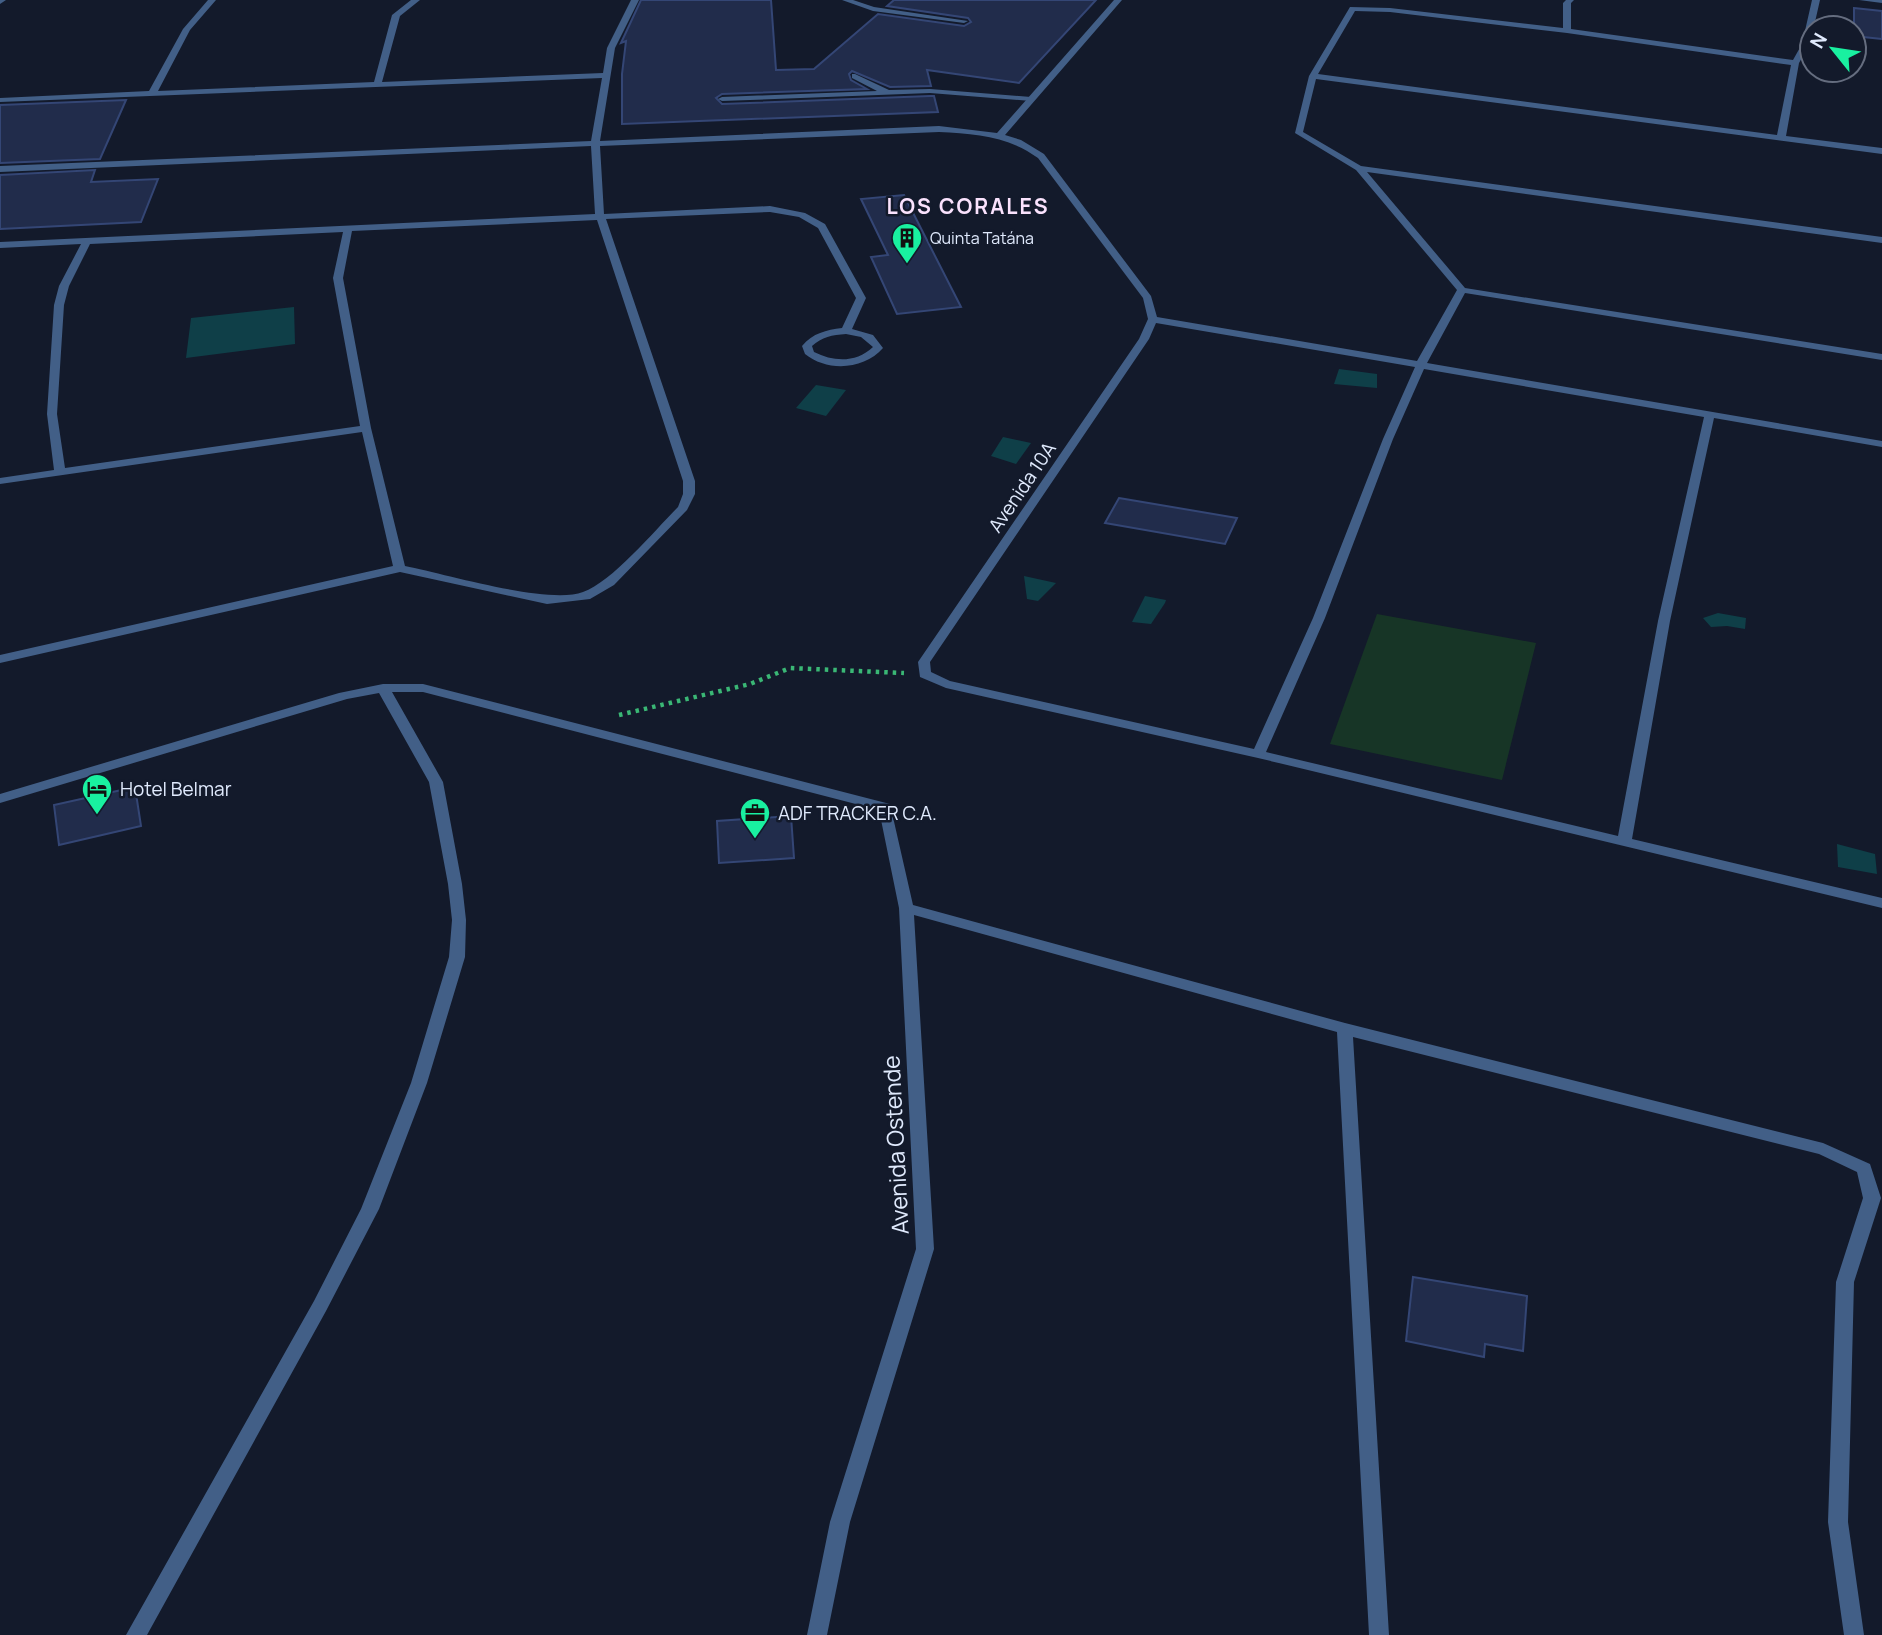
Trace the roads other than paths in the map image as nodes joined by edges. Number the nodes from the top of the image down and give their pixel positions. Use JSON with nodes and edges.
{"nodes":[{"id":1,"x":212,"y":0,"type":"edge"},
{"id":2,"x":416,"y":0,"type":"edge"},
{"id":3,"x":635,"y":0,"type":"edge"},
{"id":4,"x":846,"y":0,"type":"edge"},
{"id":5,"x":1118,"y":0,"type":"edge"},
{"id":6,"x":1570,"y":0,"type":"edge"},
{"id":7,"x":1816,"y":0,"type":"edge"},
{"id":8,"x":1863,"y":0,"type":"edge"},
{"id":9,"x":1882,"y":1,"type":"edge"},
{"id":10,"x":1354,"y":5,"type":"edge"},
{"id":11,"x":964,"y":21,"type":"dead end"},
{"id":12,"x":1567,"y":31,"type":"junction"},
{"id":13,"x":1795,"y":63,"type":"junction"},
{"id":14,"x":607,"y":75,"type":"junction"},
{"id":15,"x":855,"y":76,"type":"dead end"},
{"id":16,"x":1313,"y":76,"type":"junction"},
{"id":17,"x":377,"y":85,"type":"junction"},
{"id":18,"x":887,"y":93,"type":"junction"},
{"id":19,"x":152,"y":94,"type":"junction"},
{"id":20,"x":722,"y":99,"type":"dead end"},
{"id":21,"x":1031,"y":99,"type":"junction"},
{"id":22,"x":0,"y":100,"type":"edge"},
{"id":23,"x":999,"y":136,"type":"junction"},
{"id":24,"x":1781,"y":137,"type":"junction"},
{"id":25,"x":596,"y":143,"type":"junction"},
{"id":26,"x":1882,"y":151,"type":"edge"},
{"id":27,"x":1359,"y":168,"type":"junction"},
{"id":28,"x":0,"y":169,"type":"edge"},
{"id":29,"x":600,"y":216,"type":"junction"},
{"id":30,"x":348,"y":228,"type":"junction"},
{"id":31,"x":1882,"y":240,"type":"edge"},
{"id":32,"x":87,"y":241,"type":"junction"},
{"id":33,"x":0,"y":245,"type":"edge"},
{"id":34,"x":1462,"y":290,"type":"junction"},
{"id":35,"x":1153,"y":319,"type":"junction"},
{"id":36,"x":846,"y":331,"type":"junction"},
{"id":37,"x":1882,"y":357,"type":"edge"},
{"id":38,"x":1421,"y":364,"type":"junction"},
{"id":39,"x":1710,"y":414,"type":"junction"},
{"id":40,"x":366,"y":428,"type":"junction"},
{"id":41,"x":1882,"y":444,"type":"edge"},
{"id":42,"x":60,"y":473,"type":"junction"},
{"id":43,"x":0,"y":481,"type":"edge"},
{"id":44,"x":400,"y":568,"type":"junction"},
{"id":45,"x":0,"y":659,"type":"edge"},
{"id":46,"x":383,"y":688,"type":"junction"},
{"id":47,"x":1258,"y":754,"type":"junction"},
{"id":48,"x":0,"y":799,"type":"edge"},
{"id":49,"x":1624,"y":843,"type":"junction"},
{"id":50,"x":1882,"y":903,"type":"edge"},
{"id":51,"x":906,"y":908,"type":"junction"},
{"id":52,"x":1345,"y":1029,"type":"junction"},
{"id":53,"x":136,"y":1635,"type":"edge"},
{"id":54,"x":817,"y":1635,"type":"edge"},
{"id":55,"x":1379,"y":1635,"type":"edge"},
{"id":56,"x":1854,"y":1635,"type":"edge"}],
"edges":[{"from":1,"to":19,"type":"street"},
{"from":2,"to":17,"type":"street"},
{"from":3,"to":14,"type":"street"},
{"from":4,"to":11,"type":"street"},
{"from":5,"to":21,"type":"street"},
{"from":6,"to":12,"type":"street"},
{"from":7,"to":13,"type":"street"},
{"from":8,"to":9,"type":"street"},
{"from":10,"to":12,"type":"street"},
{"from":10,"to":16,"type":"street"},
{"from":12,"to":13,"type":"street"},
{"from":13,"to":24,"type":"street"},
{"from":14,"to":17,"type":"street"},
{"from":14,"to":25,"type":"street"},
{"from":15,"to":18,"type":"street"},
{"from":16,"to":24,"type":"street"},
{"from":16,"to":27,"type":"street"},
{"from":17,"to":19,"type":"street"},
{"from":18,"to":20,"type":"street"},
{"from":18,"to":21,"type":"street"},
{"from":19,"to":22,"type":"street"},
{"from":21,"to":23,"type":"street"},
{"from":23,"to":25,"type":"street"},
{"from":23,"to":35,"type":"street"},
{"from":24,"to":26,"type":"street"},
{"from":25,"to":28,"type":"street"},
{"from":25,"to":29,"type":"street"},
{"from":27,"to":31,"type":"street"},
{"from":27,"to":34,"type":"street"},
{"from":29,"to":30,"type":"street"},
{"from":29,"to":36,"type":"street"},
{"from":29,"to":44,"type":"street"},
{"from":30,"to":32,"type":"street"},
{"from":30,"to":40,"type":"street"},
{"from":32,"to":33,"type":"street"},
{"from":32,"to":42,"type":"street"},
{"from":34,"to":37,"type":"street"},
{"from":34,"to":38,"type":"street"},
{"from":35,"to":38,"type":"street"},
{"from":35,"to":47,"type":"street","name":"Avenida 10A"},
{"from":36,"to":36,"type":"street"},
{"from":38,"to":39,"type":"street"},
{"from":38,"to":47,"type":"street"},
{"from":39,"to":41,"type":"street"},
{"from":39,"to":49,"type":"street"},
{"from":40,"to":42,"type":"street"},
{"from":40,"to":44,"type":"street"},
{"from":42,"to":43,"type":"street"},
{"from":44,"to":45,"type":"street"},
{"from":46,"to":48,"type":"street"},
{"from":46,"to":51,"type":"street","name":"Avenida Ostende"},
{"from":46,"to":53,"type":"street"},
{"from":47,"to":49,"type":"street"},
{"from":49,"to":50,"type":"street"},
{"from":51,"to":52,"type":"street"},
{"from":51,"to":54,"type":"street","name":"Avenida Ostende"},
{"from":52,"to":55,"type":"street"},
{"from":52,"to":56,"type":"street"}]}
